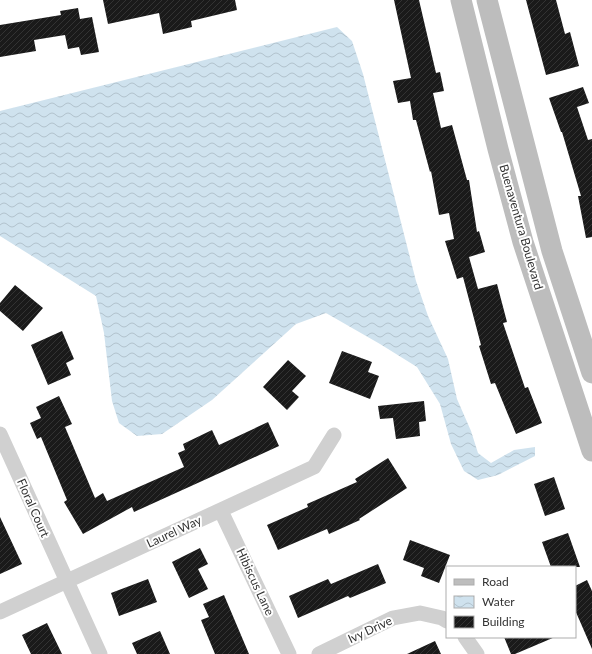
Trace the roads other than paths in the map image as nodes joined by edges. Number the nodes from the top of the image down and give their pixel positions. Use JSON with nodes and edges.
{"nodes":[{"id":1,"x":461,"y":0,"type":"edge"},
{"id":2,"x":487,"y":0,"type":"edge"},
{"id":3,"x":592,"y":373,"type":"edge"},
{"id":4,"x":0,"y":434,"type":"edge"},
{"id":5,"x":334,"y":435,"type":"dead end"},
{"id":6,"x":592,"y":451,"type":"edge"},
{"id":7,"x":221,"y":511,"type":"junction"},
{"id":8,"x":66,"y":582,"type":"junction"},
{"id":9,"x":0,"y":612,"type":"edge"},
{"id":10,"x":446,"y":620,"type":"edge"},
{"id":11,"x":466,"y":638,"type":"edge"},
{"id":12,"x":100,"y":654,"type":"edge"},
{"id":13,"x":289,"y":654,"type":"edge"},
{"id":14,"x":319,"y":654,"type":"edge"},
{"id":15,"x":477,"y":654,"type":"edge"}],
"edges":[{"from":1,"to":6,"type":"main road","name":"Buenaventura Boulevard"},
{"from":2,"to":3,"type":"main road","name":"Buenaventura Boulevard"},
{"from":4,"to":8,"type":"street","name":"Floral Court"},
{"from":5,"to":7,"type":"street","name":"Laurel Way"},
{"from":7,"to":8,"type":"street","name":"Laurel Way"},
{"from":7,"to":13,"type":"street","name":"Hibiscus Lane"},
{"from":8,"to":9,"type":"street","name":"Laurel Way"},
{"from":8,"to":12,"type":"street","name":"Floral Court"},
{"from":10,"to":14,"type":"street","name":"Ivy Drive"},
{"from":11,"to":15,"type":"street"}]}
